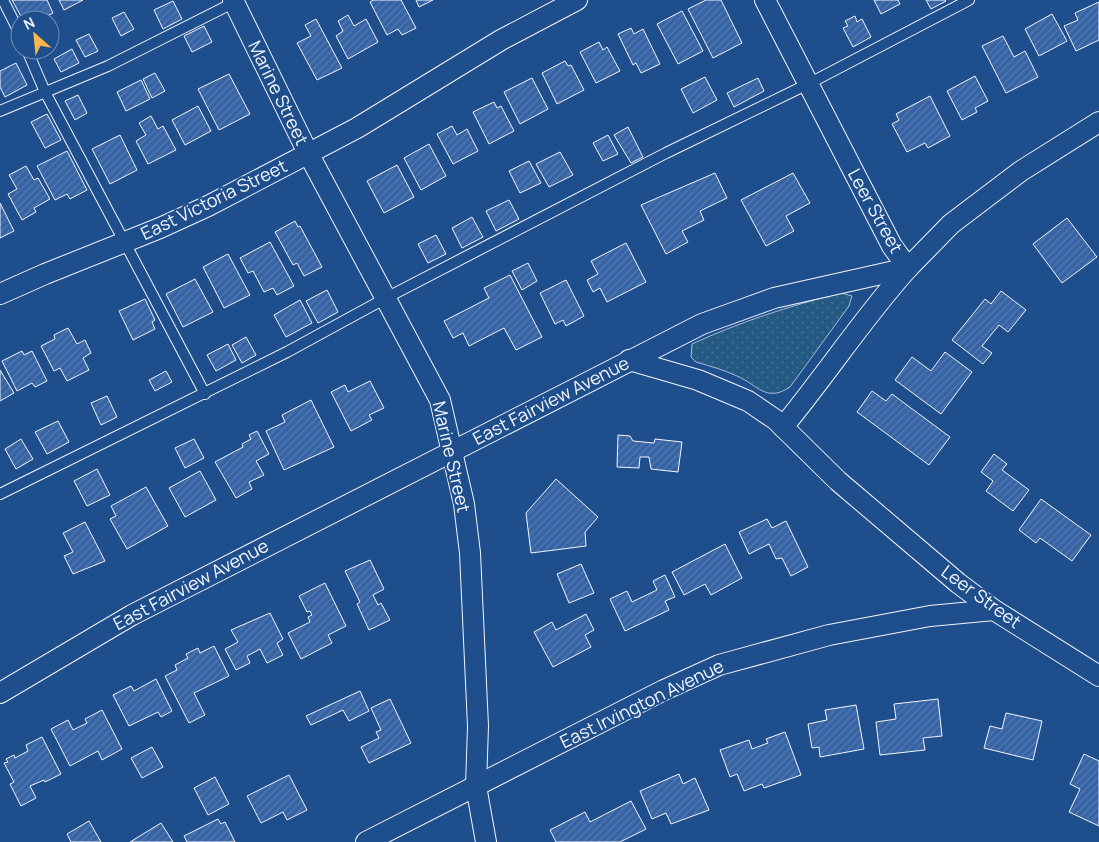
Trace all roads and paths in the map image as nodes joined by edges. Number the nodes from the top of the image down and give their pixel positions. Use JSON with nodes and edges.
{"nodes":[{"id":1,"x":3,"y":0,"type":"edge"},
{"id":2,"x":576,"y":0,"type":"edge"},
{"id":3,"x":765,"y":0,"type":"edge"},
{"id":4,"x":969,"y":0,"type":"edge"},
{"id":5,"x":235,"y":1,"type":"edge"},
{"id":6,"x":10,"y":14,"type":"edge"},
{"id":7,"x":31,"y":60,"type":"edge"},
{"id":8,"x":808,"y":84,"type":"junction"},
{"id":9,"x":45,"y":92,"type":"junction"},
{"id":10,"x":0,"y":111,"type":"edge"},
{"id":11,"x":1099,"y":122,"type":"edge"},
{"id":12,"x":308,"y":153,"type":"junction"},
{"id":13,"x":126,"y":242,"type":"junction"},
{"id":14,"x":908,"y":268,"type":"junction"},
{"id":15,"x":0,"y":294,"type":"edge"},
{"id":16,"x":386,"y":298,"type":"junction"},
{"id":17,"x":629,"y":360,"type":"junction"},
{"id":18,"x":205,"y":394,"type":"junction"},
{"id":19,"x":783,"y":427,"type":"junction"},
{"id":20,"x":452,"y":452,"type":"junction"},
{"id":21,"x":0,"y":494,"type":"edge"},
{"id":22,"x":994,"y":610,"type":"junction"},
{"id":23,"x":1099,"y":676,"type":"edge"},
{"id":24,"x":0,"y":692,"type":"edge"},
{"id":25,"x":476,"y":786,"type":"junction"},
{"id":26,"x":366,"y":842,"type":"edge"},
{"id":27,"x":486,"y":842,"type":"edge"}],
"edges":[{"from":1,"to":6,"type":"lane"},
{"from":2,"to":12,"type":"street","name":"East Victoria Street"},
{"from":3,"to":8,"type":"street","name":"Leer Street"},
{"from":4,"to":8,"type":"lane"},
{"from":5,"to":9,"type":"lane"},
{"from":5,"to":12,"type":"street","name":"Marine Street"},
{"from":7,"to":9,"type":"lane"},
{"from":8,"to":14,"type":"street","name":"Leer Street"},
{"from":8,"to":16,"type":"lane"},
{"from":9,"to":10,"type":"lane"},
{"from":9,"to":13,"type":"lane"},
{"from":11,"to":14,"type":"street"},
{"from":12,"to":13,"type":"street","name":"East Victoria Street"},
{"from":12,"to":16,"type":"street","name":"Marine Street"},
{"from":13,"to":15,"type":"street","name":"East Victoria Street"},
{"from":13,"to":18,"type":"lane"},
{"from":14,"to":17,"type":"street","name":"East Fairview Avenue"},
{"from":14,"to":19,"type":"street","name":"Leer Street"},
{"from":16,"to":18,"type":"lane"},
{"from":16,"to":20,"type":"street","name":"Marine Street"},
{"from":17,"to":19,"type":"street","name":"Leer Street"},
{"from":17,"to":20,"type":"street","name":"East Fairview Avenue"},
{"from":18,"to":21,"type":"lane"},
{"from":19,"to":22,"type":"street","name":"Leer Street"},
{"from":20,"to":24,"type":"street","name":"East Fairview Avenue"},
{"from":20,"to":25,"type":"street","name":"Marine Street"},
{"from":22,"to":23,"type":"street","name":"Leer Street"},
{"from":22,"to":25,"type":"street","name":"East Irvington Avenue"},
{"from":25,"to":26,"type":"street","name":"East Irvington Avenue"},
{"from":25,"to":27,"type":"street","name":"Marine Street"}]}
